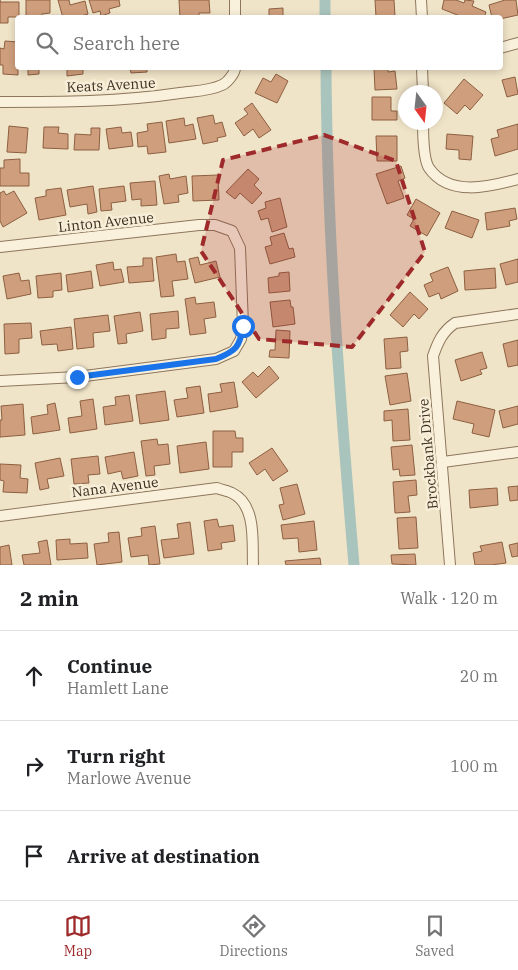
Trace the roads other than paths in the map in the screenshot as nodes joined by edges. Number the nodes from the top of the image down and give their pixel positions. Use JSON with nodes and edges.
{"nodes":[{"id":1,"x":235,"y":0,"type":"edge"},
{"id":2,"x":421,"y":0,"type":"edge"},
{"id":3,"x":235,"y":15,"type":"edge"},
{"id":4,"x":422,"y":15,"type":"edge"},
{"id":5,"x":518,"y":43,"type":"edge"},
{"id":6,"x":503,"y":47,"type":"edge"},
{"id":7,"x":235,"y":70,"type":"edge"},
{"id":8,"x":422,"y":70,"type":"edge"},
{"id":9,"x":423,"y":85,"type":"edge"},
{"id":10,"x":0,"y":102,"type":"edge"},
{"id":11,"x":423,"y":130,"type":"edge"},
{"id":12,"x":518,"y":179,"type":"edge"},
{"id":13,"x":0,"y":247,"type":"edge"},
{"id":14,"x":518,"y":314,"type":"edge"},
{"id":15,"x":0,"y":381,"type":"edge"},
{"id":16,"x":518,"y":452,"type":"edge"},
{"id":17,"x":443,"y":462,"type":"junction"},
{"id":18,"x":0,"y":516,"type":"edge"},
{"id":19,"x":253,"y":565,"type":"edge"},
{"id":20,"x":450,"y":565,"type":"edge"}],
"edges":[{"from":1,"to":3,"type":"street"},
{"from":2,"to":4,"type":"street"},
{"from":5,"to":6,"type":"street"},
{"from":7,"to":10,"type":"street","name":"Keats Avenue"},
{"from":8,"to":9,"type":"street"},
{"from":11,"to":12,"type":"street"},
{"from":13,"to":15,"type":"street","name":"Linton Avenue"},
{"from":14,"to":17,"type":"street","name":"Brockbank Drive"},
{"from":16,"to":17,"type":"street"},
{"from":17,"to":20,"type":"street","name":"Brockbank Drive"},
{"from":18,"to":19,"type":"street","name":"Nana Avenue"}]}
